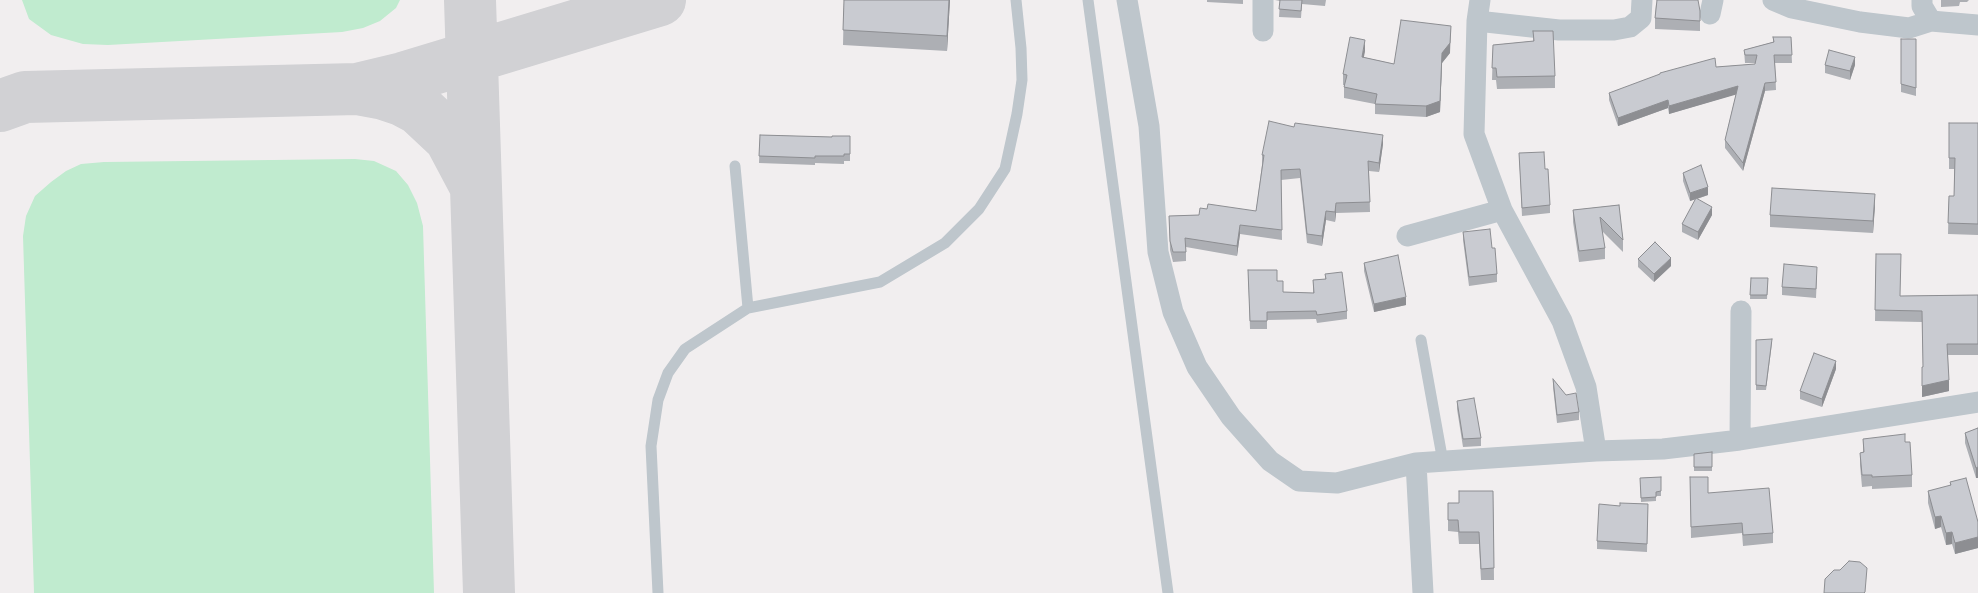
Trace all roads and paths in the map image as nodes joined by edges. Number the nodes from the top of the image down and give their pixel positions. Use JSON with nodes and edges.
{"nodes":[{"id":1,"x":1016,"y":0,"type":"edge"},
{"id":2,"x":1088,"y":0,"type":"edge"},
{"id":3,"x":1127,"y":0,"type":"edge"},
{"id":4,"x":1263,"y":0,"type":"edge"},
{"id":5,"x":1642,"y":0,"type":"edge"},
{"id":6,"x":1773,"y":0,"type":"edge"},
{"id":7,"x":1922,"y":0,"type":"edge"},
{"id":8,"x":1479,"y":10,"type":"edge"},
{"id":9,"x":1931,"y":21,"type":"junction"},
{"id":10,"x":1978,"y":25,"type":"edge"},
{"id":11,"x":1263,"y":31,"type":"dead end"},
{"id":12,"x":735,"y":166,"type":"dead end"},
{"id":13,"x":1502,"y":210,"type":"junction"},
{"id":14,"x":1407,"y":236,"type":"dead end"},
{"id":15,"x":748,"y":308,"type":"junction"},
{"id":16,"x":1741,"y":311,"type":"dead end"},
{"id":17,"x":1421,"y":340,"type":"dead end"},
{"id":18,"x":1978,"y":402,"type":"edge"},
{"id":19,"x":1740,"y":440,"type":"junction"},
{"id":20,"x":1596,"y":451,"type":"junction"},
{"id":21,"x":1443,"y":462,"type":"junction"},
{"id":22,"x":1416,"y":463,"type":"junction"},
{"id":23,"x":658,"y":593,"type":"edge"},
{"id":24,"x":1168,"y":593,"type":"edge"},
{"id":25,"x":1423,"y":593,"type":"edge"}],
"edges":[{"from":1,"to":15,"type":"lane"},
{"from":2,"to":24,"type":"lane"},
{"from":3,"to":22,"type":"street"},
{"from":4,"to":11,"type":"street"},
{"from":5,"to":8,"type":"street"},
{"from":6,"to":9,"type":"street"},
{"from":7,"to":9,"type":"street"},
{"from":8,"to":13,"type":"street"},
{"from":9,"to":10,"type":"street"},
{"from":12,"to":15,"type":"lane"},
{"from":13,"to":14,"type":"street"},
{"from":13,"to":20,"type":"street"},
{"from":15,"to":23,"type":"lane"},
{"from":16,"to":19,"type":"street"},
{"from":17,"to":21,"type":"lane"},
{"from":18,"to":19,"type":"street"},
{"from":19,"to":20,"type":"street"},
{"from":20,"to":21,"type":"street"},
{"from":21,"to":22,"type":"street"},
{"from":22,"to":25,"type":"street"}]}
